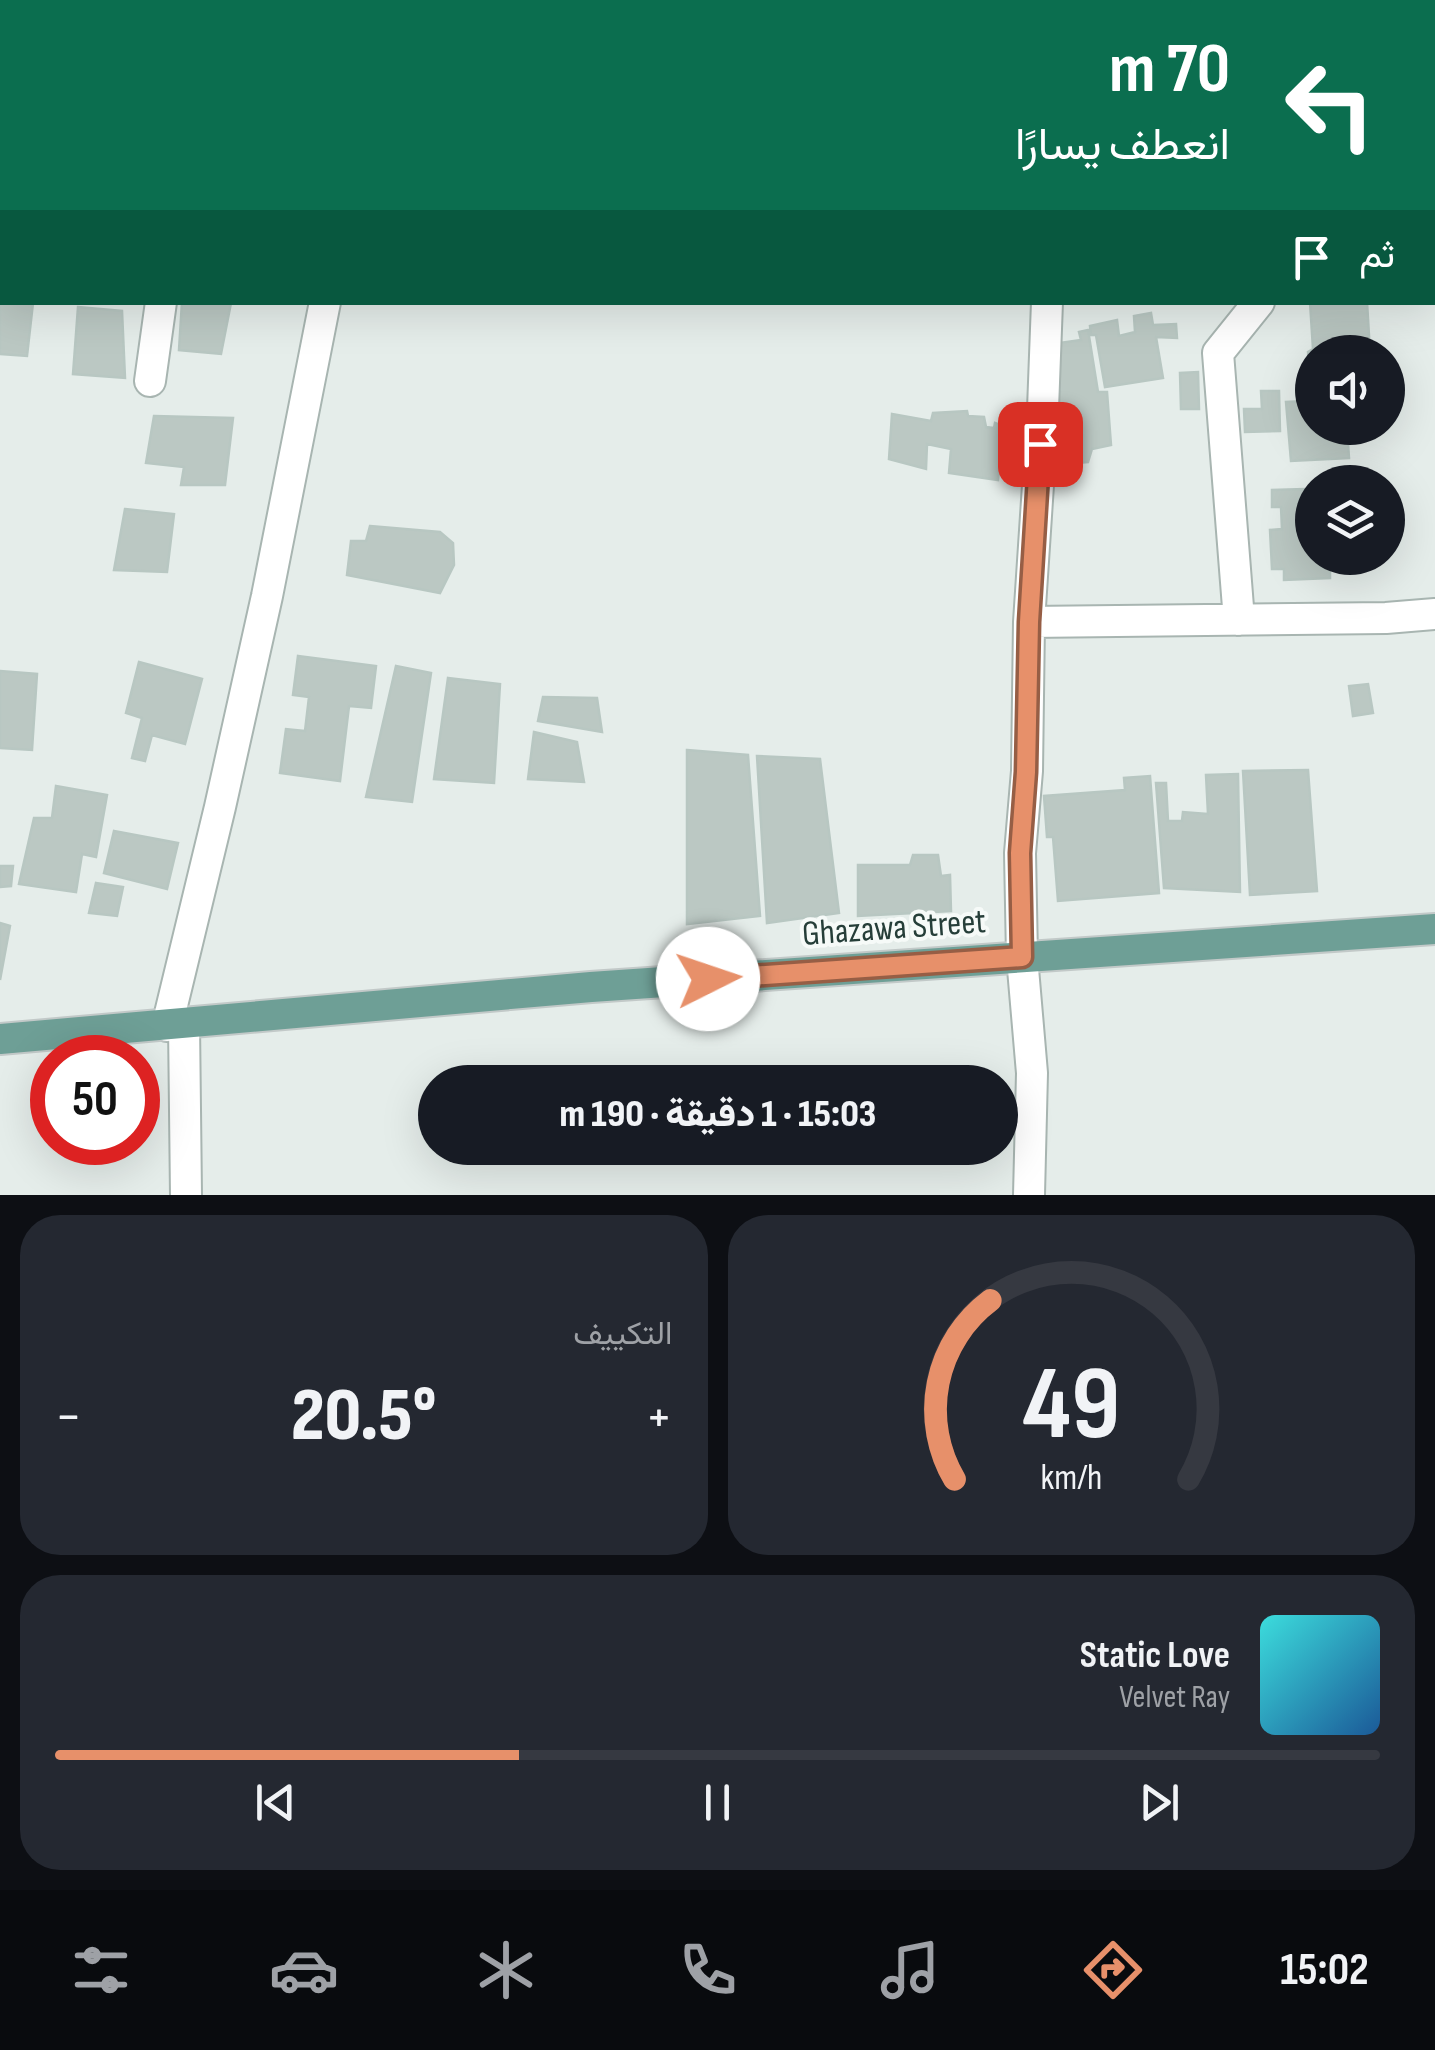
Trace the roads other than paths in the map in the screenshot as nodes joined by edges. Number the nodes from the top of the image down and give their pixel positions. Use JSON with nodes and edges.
{"nodes":[{"id":1,"x":161,"y":305,"type":"edge"},
{"id":2,"x":324,"y":305,"type":"edge"},
{"id":3,"x":1047,"y":305,"type":"edge"},
{"id":4,"x":1258,"y":305,"type":"edge"},
{"id":5,"x":150,"y":381,"type":"dead end"},
{"id":6,"x":1435,"y":614,"type":"edge"},
{"id":7,"x":1239,"y":620,"type":"junction"},
{"id":8,"x":1029,"y":622,"type":"junction"},
{"id":9,"x":1435,"y":930,"type":"edge"},
{"id":10,"x":1022,"y":957,"type":"junction"},
{"id":11,"x":175,"y":1025,"type":"junction"},
{"id":12,"x":0,"y":1039,"type":"edge"},
{"id":13,"x":186,"y":1195,"type":"edge"},
{"id":14,"x":1029,"y":1195,"type":"edge"}],
"edges":[{"from":1,"to":5,"type":"street"},
{"from":2,"to":11,"type":"street"},
{"from":3,"to":8,"type":"street"},
{"from":4,"to":7,"type":"street"},
{"from":6,"to":7,"type":"street"},
{"from":7,"to":8,"type":"street"},
{"from":8,"to":10,"type":"street"},
{"from":9,"to":10,"type":"main road","name":"Ghazawa Street"},
{"from":10,"to":11,"type":"main road","name":"Ghazawa Street"},
{"from":10,"to":14,"type":"street"},
{"from":11,"to":12,"type":"main road","name":"Ghazawa Street"},
{"from":11,"to":13,"type":"street"}]}
